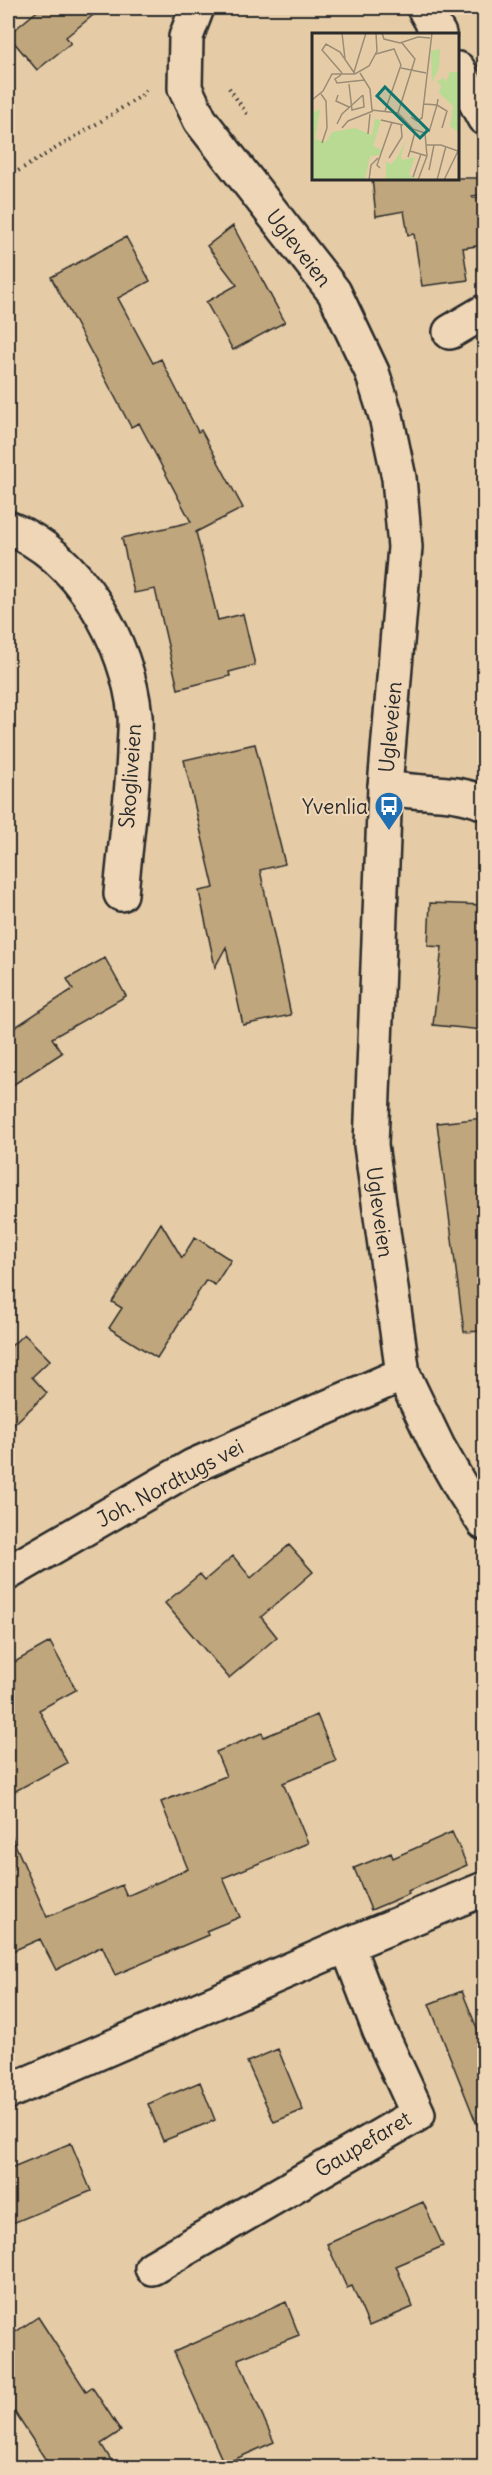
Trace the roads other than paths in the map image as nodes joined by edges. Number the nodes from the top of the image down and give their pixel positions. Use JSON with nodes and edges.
{"nodes":[{"id":1,"x":197,"y":8,"type":"edge"},
{"id":2,"x":424,"y":8,"type":"edge"},
{"id":3,"x":438,"y":33,"type":"edge"},
{"id":4,"x":459,"y":71,"type":"edge"},
{"id":5,"x":484,"y":118,"type":"edge"},
{"id":6,"x":484,"y":312,"type":"edge"},
{"id":7,"x":450,"y":332,"type":"dead end"},
{"id":8,"x":8,"y":528,"type":"edge"},
{"id":9,"x":385,"y":787,"type":"junction"},
{"id":10,"x":484,"y":803,"type":"edge"},
{"id":11,"x":121,"y":894,"type":"dead end"},
{"id":12,"x":403,"y":1374,"type":"junction"},
{"id":13,"x":484,"y":1522,"type":"edge"},
{"id":14,"x":8,"y":1573,"type":"edge"},
{"id":15,"x":484,"y":1888,"type":"edge"},
{"id":16,"x":346,"y":1945,"type":"junction"},
{"id":17,"x":8,"y":2092,"type":"edge"},
{"id":18,"x":152,"y":2268,"type":"dead end"}],
"edges":[{"from":1,"to":9,"type":"street","name":"Ugleveien"},
{"from":2,"to":3,"type":"street"},
{"from":4,"to":5,"type":"street"},
{"from":6,"to":7,"type":"street"},
{"from":8,"to":11,"type":"street","name":"Skogliveien"},
{"from":9,"to":10,"type":"street"},
{"from":9,"to":12,"type":"street","name":"Ugleveien"},
{"from":12,"to":13,"type":"street","name":"Ugleveien"},
{"from":12,"to":14,"type":"street","name":"Joh. Nordtugs vei"},
{"from":15,"to":16,"type":"street"},
{"from":16,"to":17,"type":"street"},
{"from":16,"to":18,"type":"street","name":"Gaupefaret"}]}
